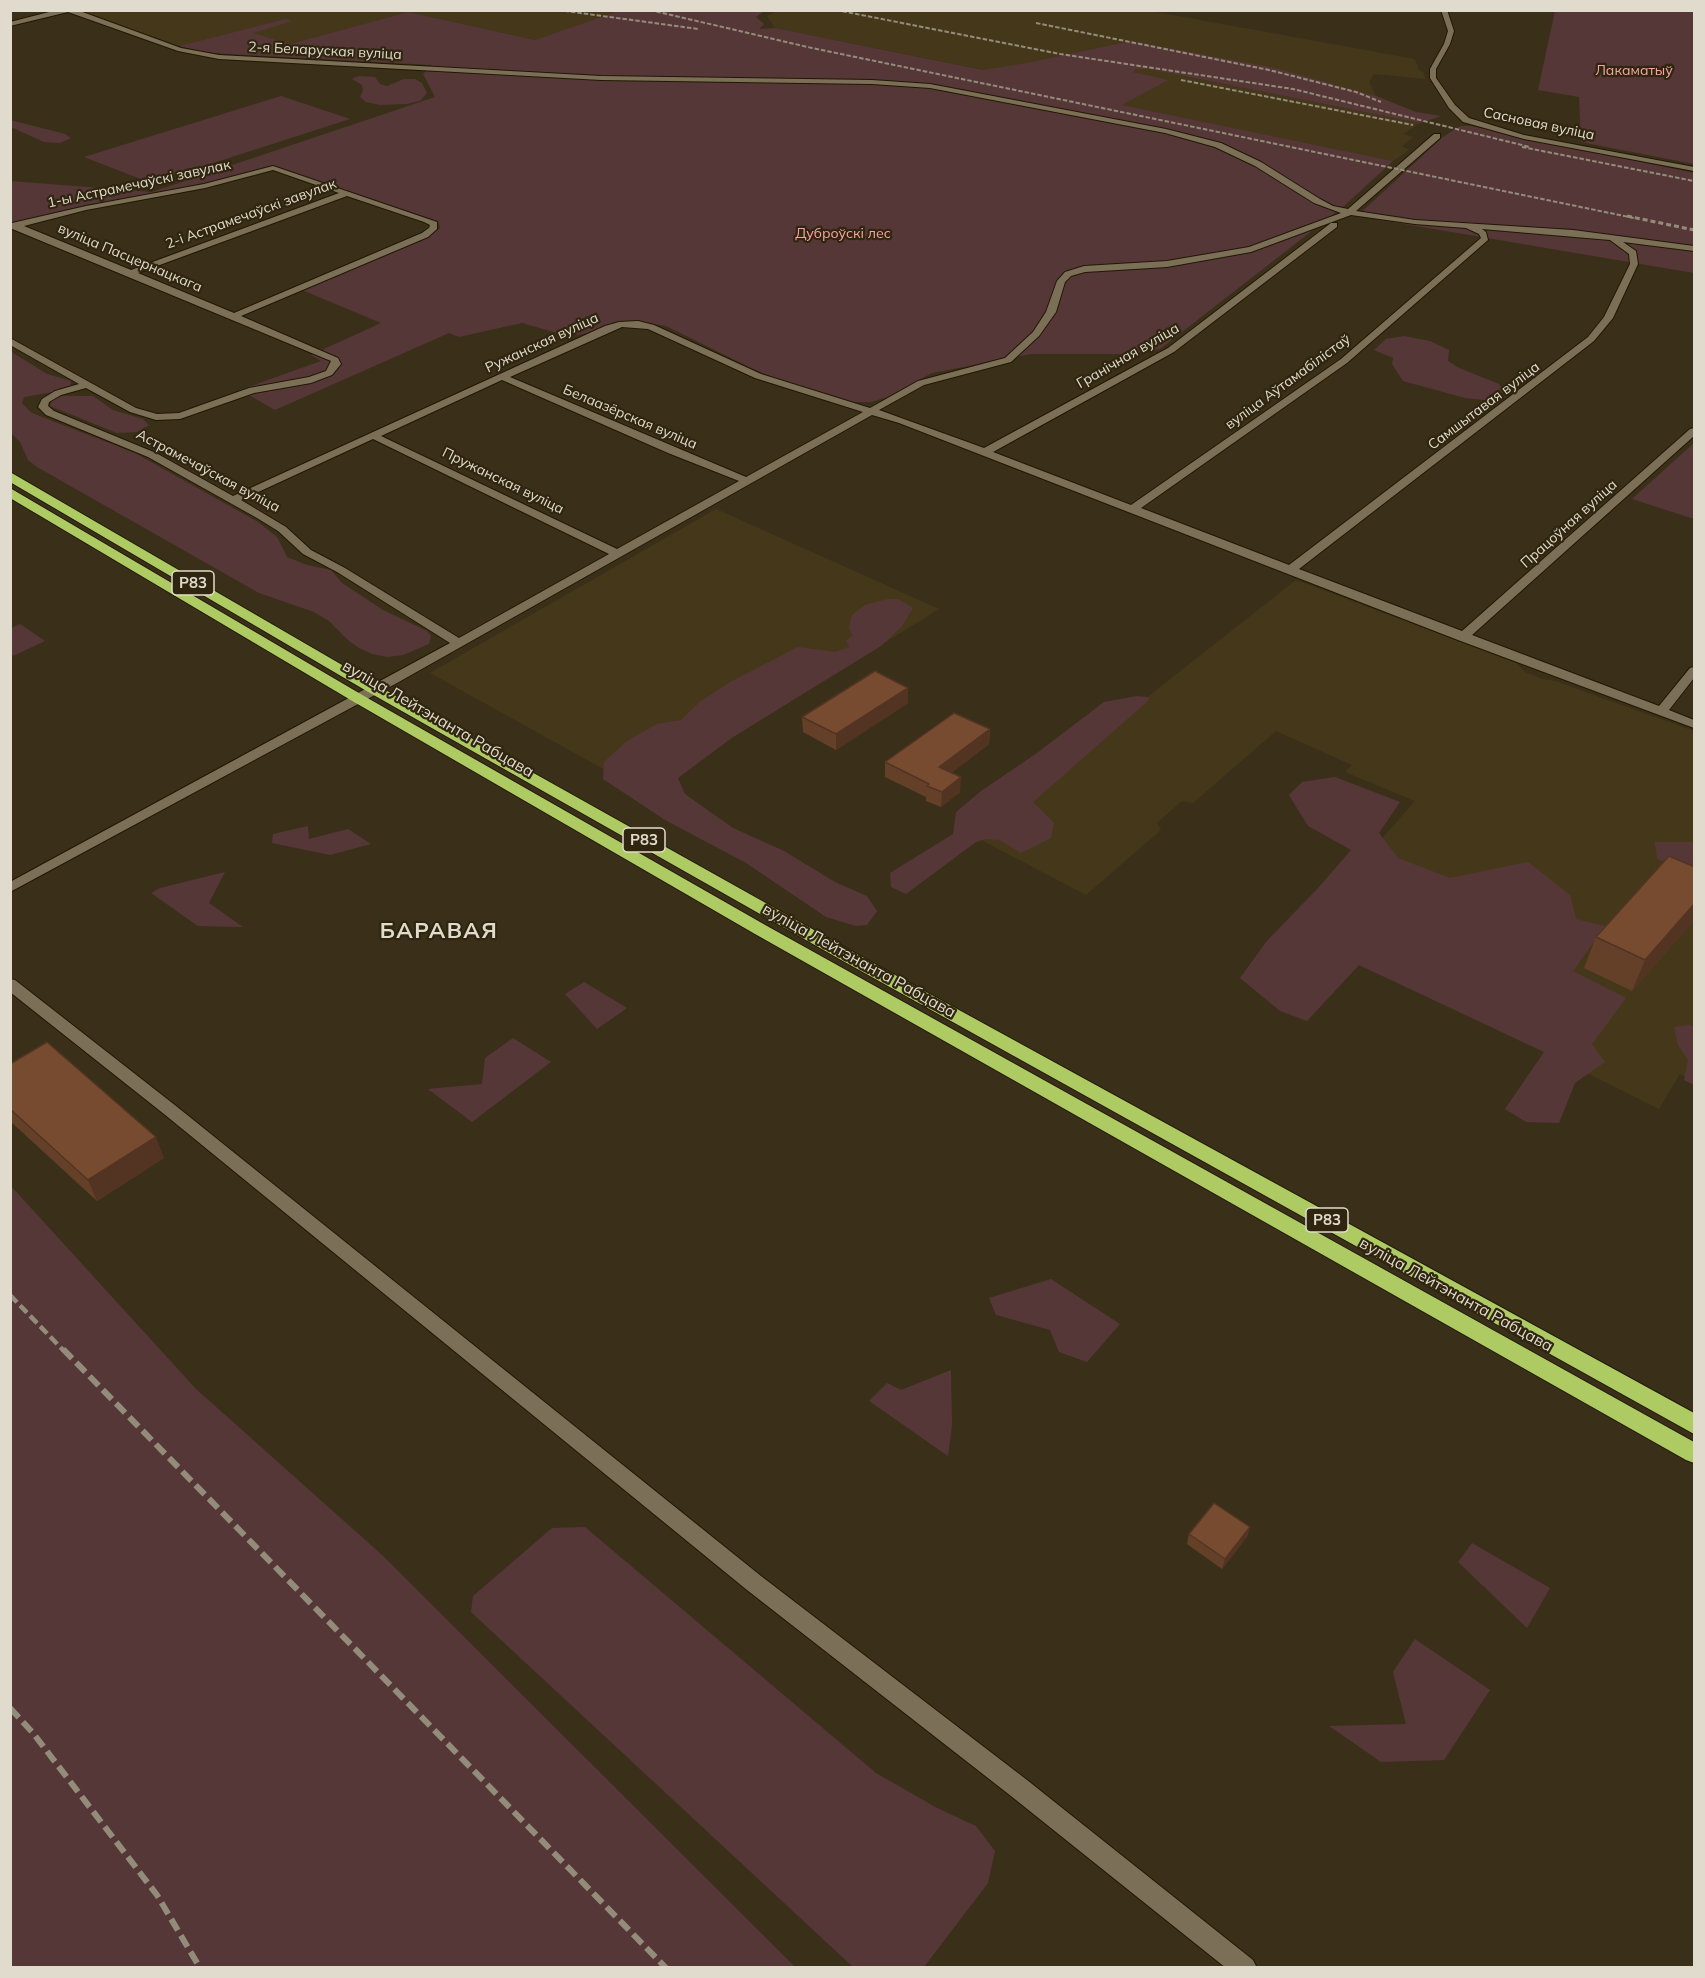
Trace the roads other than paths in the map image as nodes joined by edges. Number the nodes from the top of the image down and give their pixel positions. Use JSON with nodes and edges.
{"nodes":[{"id":1,"x":69,"y":10,"type":"edge"},
{"id":2,"x":1444,"y":10,"type":"edge"},
{"id":3,"x":10,"y":24,"type":"edge"},
{"id":4,"x":1437,"y":136,"type":"dead end"},
{"id":5,"x":1585,"y":140,"type":"dead end"},
{"id":6,"x":1687,"y":161,"type":"dead end"},
{"id":7,"x":1695,"y":169,"type":"edge"},
{"id":8,"x":347,"y":193,"type":"junction"},
{"id":9,"x":1350,"y":212,"type":"junction"},
{"id":10,"x":1334,"y":225,"type":"dead end"},
{"id":11,"x":1460,"y":225,"type":"junction"},
{"id":12,"x":13,"y":226,"type":"edge"},
{"id":13,"x":1610,"y":238,"type":"junction"},
{"id":14,"x":1695,"y":251,"type":"edge"},
{"id":15,"x":131,"y":273,"type":"junction"},
{"id":16,"x":234,"y":316,"type":"junction"},
{"id":17,"x":10,"y":341,"type":"edge"},
{"id":18,"x":502,"y":377,"type":"junction"},
{"id":19,"x":88,"y":384,"type":"junction"},
{"id":20,"x":199,"y":410,"type":"joint"},
{"id":21,"x":872,"y":411,"type":"junction"},
{"id":22,"x":1695,"y":432,"type":"edge"},
{"id":23,"x":374,"y":436,"type":"junction"},
{"id":24,"x":983,"y":453,"type":"junction"},
{"id":25,"x":10,"y":476,"type":"edge"},
{"id":26,"x":747,"y":481,"type":"junction"},
{"id":27,"x":10,"y":492,"type":"edge"},
{"id":28,"x":233,"y":501,"type":"junction"},
{"id":29,"x":1131,"y":510,"type":"junction"},
{"id":30,"x":618,"y":554,"type":"junction"},
{"id":31,"x":1290,"y":570,"type":"junction"},
{"id":32,"x":1462,"y":637,"type":"junction"},
{"id":33,"x":458,"y":643,"type":"junction"},
{"id":34,"x":1695,"y":671,"type":"edge"},
{"id":35,"x":375,"y":690,"type":"junction"},
{"id":36,"x":359,"y":699,"type":"junction"},
{"id":37,"x":1661,"y":712,"type":"junction"},
{"id":38,"x":1695,"y":724,"type":"edge"},
{"id":39,"x":10,"y":888,"type":"edge"},
{"id":40,"x":803,"y":942,"type":"junction"},
{"id":41,"x":10,"y":984,"type":"edge"},
{"id":42,"x":1695,"y":1424,"type":"edge"},
{"id":43,"x":1695,"y":1453,"type":"edge"},
{"id":44,"x":1245,"y":1968,"type":"edge"}],
"edges":[{"from":1,"to":3,"type":"street"},
{"from":1,"to":9,"type":"street","name":"2-я Беларуская вуліца"},
{"from":2,"to":7,"type":"street","name":"Сасновая вуліца"},
{"from":4,"to":9,"type":"street"},
{"from":5,"to":6,"type":"street"},
{"from":8,"to":12,"type":"street","name":"1-ы Астрамечаўскі завулак"},
{"from":8,"to":15,"type":"street","name":"2-і Астрамечаўскі завулак"},
{"from":8,"to":16,"type":"street"},
{"from":9,"to":11,"type":"street","name":"2-я Беларуская вуліца"},
{"from":9,"to":21,"type":"street"},
{"from":10,"to":24,"type":"street","name":"Гранічная вуліца"},
{"from":11,"to":13,"type":"street","name":"2-я Беларуская вуліца"},
{"from":11,"to":29,"type":"street","name":"вуліца Аўтамабілістаў"},
{"from":12,"to":15,"type":"street","name":"вуліца Пасцернацкага"},
{"from":13,"to":14,"type":"street","name":"2-я Беларуская вуліца"},
{"from":13,"to":31,"type":"street","name":"Самшытавая вуліца"},
{"from":15,"to":16,"type":"street","name":"вуліца Пасцернацкага"},
{"from":16,"to":20,"type":"street","name":"вуліца Пасцернацкага"},
{"from":17,"to":19,"type":"street","name":"Астрамечаўская вуліца"},
{"from":18,"to":21,"type":"street","name":"Ружанская вуліца"},
{"from":18,"to":23,"type":"street","name":"Ружанская вуліца"},
{"from":18,"to":26,"type":"street","name":"Белаазёрская вуліца"},
{"from":19,"to":20,"type":"street","name":"Астрамечаўская вуліца"},
{"from":19,"to":28,"type":"street","name":"Астрамечаўская вуліца"},
{"from":21,"to":24,"type":"street","name":"Ружанская вуліца"},
{"from":21,"to":26,"type":"street"},
{"from":22,"to":32,"type":"street","name":"Працоўная вуліца"},
{"from":23,"to":28,"type":"street","name":"Ружанская вуліца"},
{"from":23,"to":30,"type":"street","name":"Пружанская вуліца"},
{"from":24,"to":29,"type":"street","name":"Ружанская вуліца"},
{"from":25,"to":35,"type":"highway","name":"вуліца Лейтэнанта Рабцава","number":"Р83"},
{"from":26,"to":30,"type":"street"},
{"from":27,"to":36,"type":"highway","name":"вуліца Лейтэнанта Рабцава","number":"Р83"},
{"from":28,"to":33,"type":"street","name":"Астрамечаўская вуліца"},
{"from":29,"to":31,"type":"street","name":"Ружанская вуліца"},
{"from":30,"to":33,"type":"street"},
{"from":31,"to":32,"type":"street","name":"Ружанская вуліца"},
{"from":32,"to":37,"type":"street","name":"Ружанская вуліца"},
{"from":33,"to":35,"type":"street"},
{"from":34,"to":37,"type":"street"},
{"from":35,"to":36,"type":"street"},
{"from":35,"to":40,"type":"highway","name":"вуліца Лейтэнанта Рабцава","number":"Р83"},
{"from":36,"to":39,"type":"street"},
{"from":36,"to":40,"type":"highway","name":"вуліца Лейтэнанта Рабцава","number":"Р83"},
{"from":37,"to":38,"type":"street","name":"Ружанская вуліца"},
{"from":40,"to":42,"type":"highway","name":"вуліца Лейтэнанта Рабцава","number":"Р83"},
{"from":40,"to":43,"type":"highway","name":"вуліца Лейтэнанта Рабцава","number":"Р83"},
{"from":41,"to":44,"type":"street"}]}
